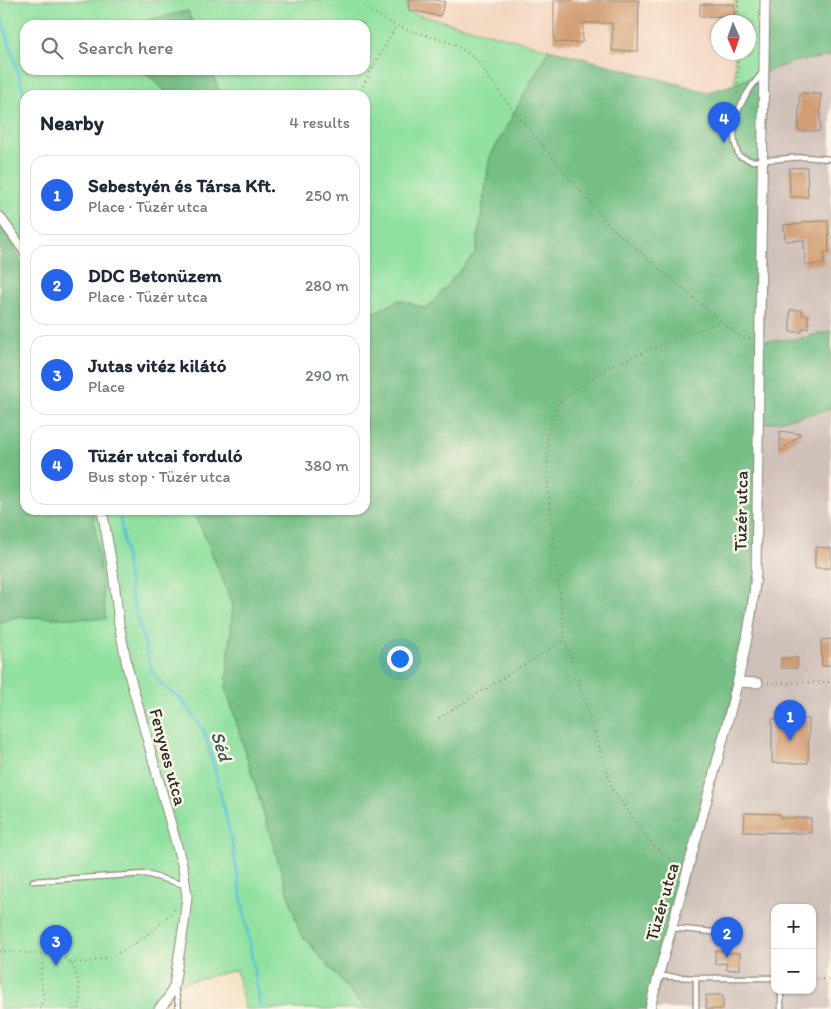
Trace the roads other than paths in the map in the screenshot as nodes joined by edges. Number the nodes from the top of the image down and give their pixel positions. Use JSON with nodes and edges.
{"nodes":[{"id":1,"x":765,"y":0,"type":"edge"},
{"id":2,"x":764,"y":70,"type":"junction"},
{"id":3,"x":831,"y":158,"type":"edge"},
{"id":4,"x":763,"y":160,"type":"junction"},
{"id":5,"x":0,"y":217,"type":"edge"},
{"id":6,"x":20,"y":245,"type":"edge"},
{"id":7,"x":103,"y":515,"type":"edge"},
{"id":8,"x":738,"y":682,"type":"junction"},
{"id":9,"x":758,"y":683,"type":"road end"},
{"id":10,"x":33,"y":881,"type":"dead end"},
{"id":11,"x":185,"y":884,"type":"junction"},
{"id":12,"x":672,"y":928,"type":"junction"},
{"id":13,"x":732,"y":934,"type":"dead end"},
{"id":14,"x":658,"y":976,"type":"junction"},
{"id":15,"x":696,"y":978,"type":"junction"},
{"id":16,"x":771,"y":978,"type":"edge"},
{"id":17,"x":174,"y":986,"type":"junction"},
{"id":18,"x":781,"y":994,"type":"edge"},
{"id":19,"x":159,"y":1009,"type":"edge"},
{"id":20,"x":179,"y":1009,"type":"edge"},
{"id":21,"x":650,"y":1009,"type":"edge"},
{"id":22,"x":696,"y":1009,"type":"edge"},
{"id":23,"x":781,"y":1009,"type":"edge"}],
"edges":[{"from":1,"to":2,"type":"street","name":"Tüzér utca"},
{"from":2,"to":4,"type":"street","name":"Tüzér utca"},
{"from":2,"to":4,"type":"lane"},
{"from":3,"to":4,"type":"lane"},
{"from":4,"to":8,"type":"street","name":"Tüzér utca"},
{"from":5,"to":6,"type":"street"},
{"from":7,"to":11,"type":"street","name":"Fenyves utca"},
{"from":8,"to":9,"type":"street"},
{"from":8,"to":12,"type":"street","name":"Tüzér utca"},
{"from":10,"to":11,"type":"lane"},
{"from":11,"to":17,"type":"street","name":"Fenyves utca"},
{"from":12,"to":13,"type":"lane"},
{"from":12,"to":14,"type":"street","name":"Tüzér utca"},
{"from":14,"to":15,"type":"lane"},
{"from":14,"to":21,"type":"street","name":"Tüzér utca"},
{"from":15,"to":16,"type":"lane"},
{"from":15,"to":22,"type":"lane"},
{"from":17,"to":19,"type":"street","name":"Fenyves utca"},
{"from":17,"to":20,"type":"lane"},
{"from":18,"to":23,"type":"lane"}]}
